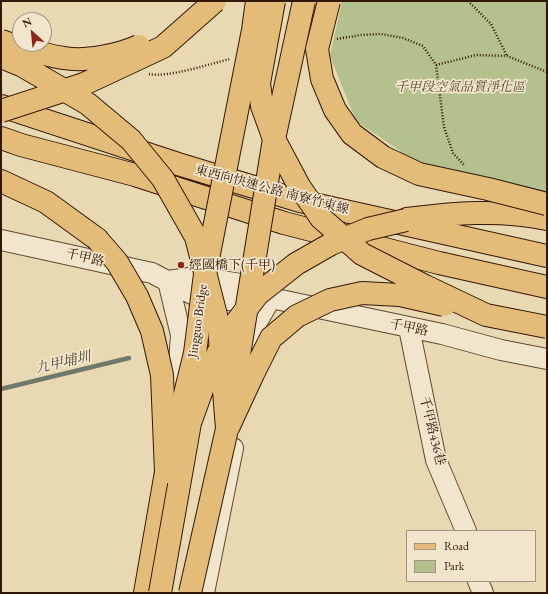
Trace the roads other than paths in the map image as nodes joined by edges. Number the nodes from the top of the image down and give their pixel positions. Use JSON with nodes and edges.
{"nodes":[{"id":1,"x":198,"y":1,"type":"edge"},
{"id":2,"x":215,"y":1,"type":"edge"},
{"id":3,"x":257,"y":1,"type":"edge"},
{"id":4,"x":274,"y":1,"type":"edge"},
{"id":5,"x":304,"y":1,"type":"edge"},
{"id":6,"x":329,"y":1,"type":"edge"},
{"id":7,"x":1,"y":42,"type":"edge"},
{"id":8,"x":1,"y":57,"type":"edge"},
{"id":9,"x":1,"y":106,"type":"edge"},
{"id":10,"x":1,"y":111,"type":"edge"},
{"id":11,"x":1,"y":138,"type":"edge"},
{"id":12,"x":274,"y":140,"type":"junction"},
{"id":13,"x":1,"y":181,"type":"edge"},
{"id":14,"x":547,"y":204,"type":"edge"},
{"id":15,"x":547,"y":219,"type":"edge"},
{"id":16,"x":1,"y":240,"type":"edge"},
{"id":17,"x":547,"y":256,"type":"edge"},
{"id":18,"x":205,"y":274,"type":"junction"},
{"id":19,"x":168,"y":281,"type":"junction"},
{"id":20,"x":547,"y":287,"type":"edge"},
{"id":21,"x":271,"y":298,"type":"junction"},
{"id":22,"x":486,"y":315,"type":"junction"},
{"id":23,"x":547,"y":327,"type":"edge"},
{"id":24,"x":409,"y":328,"type":"junction"},
{"id":25,"x":547,"y":360,"type":"edge"},
{"id":26,"x":179,"y":368,"type":"junction"},
{"id":27,"x":245,"y":374,"type":"junction"},
{"id":28,"x":227,"y":429,"type":"junction"},
{"id":29,"x":166,"y":472,"type":"junction"},
{"id":30,"x":466,"y":530,"type":"edge"},
{"id":31,"x":478,"y":582,"type":"edge"},
{"id":32,"x":145,"y":593,"type":"edge"},
{"id":33,"x":152,"y":593,"type":"edge"},
{"id":34,"x":160,"y":593,"type":"edge"},
{"id":35,"x":190,"y":593,"type":"edge"},
{"id":36,"x":204,"y":593,"type":"edge"},
{"id":37,"x":483,"y":593,"type":"edge"}],
"edges":[{"from":1,"to":7,"type":"main road","bridge":true},
{"from":2,"to":10,"type":"main road","bridge":true},
{"from":3,"to":18,"type":"main road","name":"Jingguo Bridge","bridge":true},
{"from":4,"to":12,"type":"main road","bridge":true},
{"from":5,"to":12,"type":"main road","bridge":true},
{"from":6,"to":14,"type":"main road","bridge":true},
{"from":8,"to":18,"type":"main road","bridge":true},
{"from":9,"to":17,"type":"main road","name":"東西向快速公路 南寮竹東線"},
{"from":11,"to":20,"type":"main road","name":"東西向快速公路 南寮竹東線"},
{"from":12,"to":22,"type":"main road","bridge":true},
{"from":12,"to":28,"type":"main road","bridge":true},
{"from":13,"to":29,"type":"main road","bridge":true},
{"from":15,"to":34,"type":"main road","bridge":true},
{"from":16,"to":19,"type":"street","name":"千甲路"},
{"from":18,"to":28,"type":"main road","bridge":true},
{"from":18,"to":29,"type":"main road","name":"Jingguo Bridge","bridge":true},
{"from":19,"to":21,"type":"street","name":"千甲路"},
{"from":19,"to":26,"type":"street"},
{"from":21,"to":24,"type":"street","name":"千甲路"},
{"from":21,"to":27,"type":"street"},
{"from":22,"to":23,"type":"main road","bridge":true},
{"from":22,"to":28,"type":"main road","bridge":true},
{"from":24,"to":25,"type":"street","name":"千甲路"},
{"from":24,"to":30,"type":"street","name":"千甲路436巷"},
{"from":26,"to":27,"type":"street"},
{"from":26,"to":33,"type":"street"},
{"from":27,"to":36,"type":"street"},
{"from":28,"to":35,"type":"main road","bridge":true},
{"from":29,"to":32,"type":"main road","name":"Jingguo Bridge"},
{"from":31,"to":37,"type":"street"}]}
